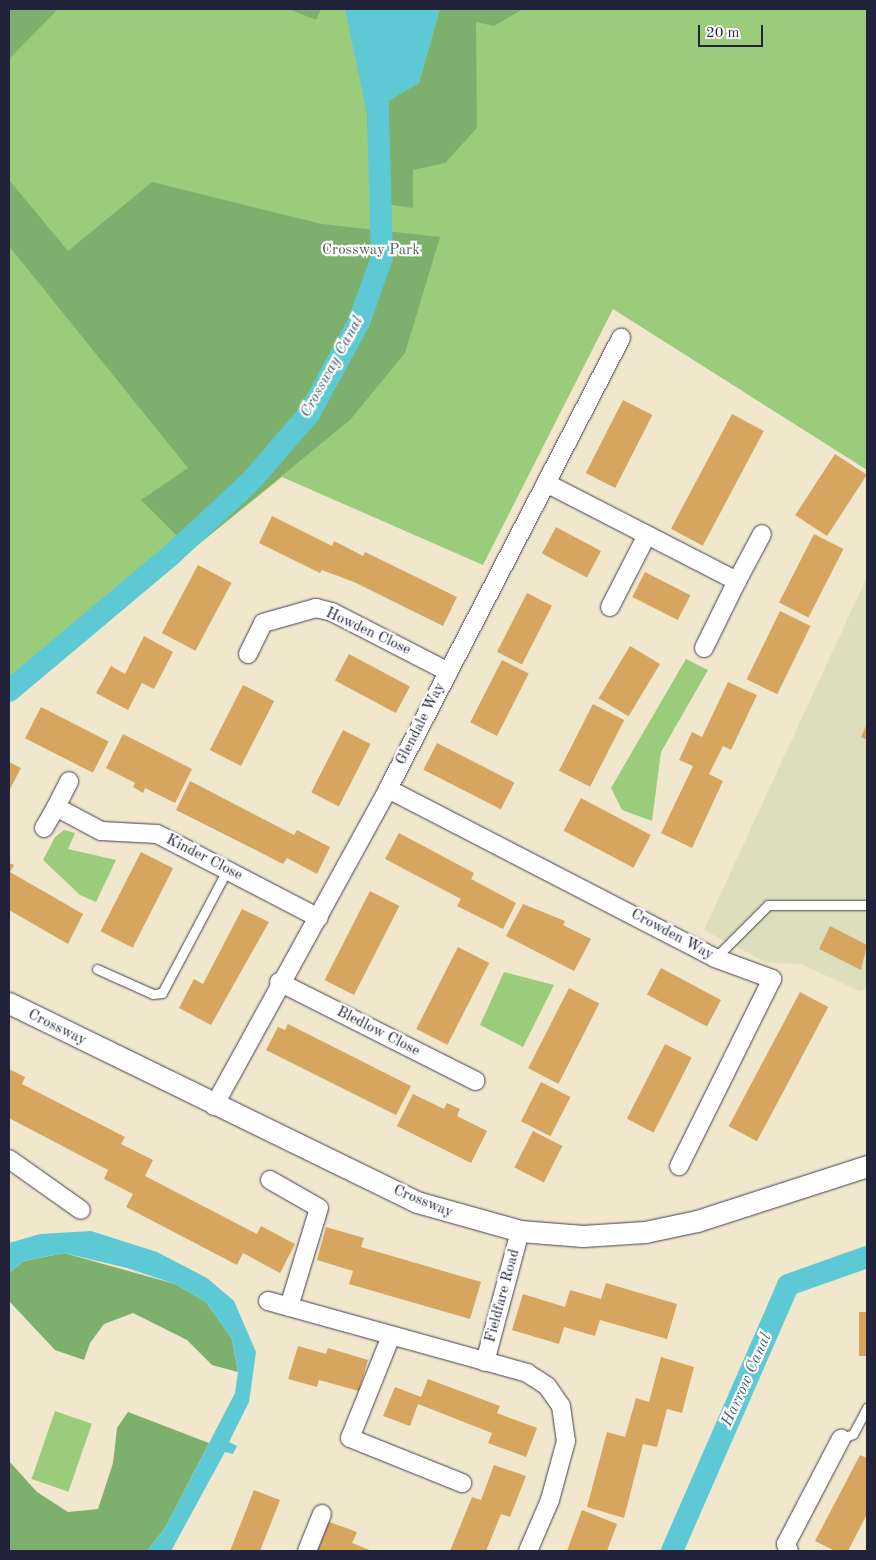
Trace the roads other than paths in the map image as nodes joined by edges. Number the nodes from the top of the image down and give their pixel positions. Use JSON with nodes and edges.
{"nodes":[{"id":1,"x":621,"y":338,"type":"dead end"},
{"id":2,"x":546,"y":483,"type":"junction"},
{"id":3,"x":762,"y":534,"type":"dead end"},
{"id":4,"x":647,"y":535,"type":"junction"},
{"id":5,"x":737,"y":581,"type":"junction"},
{"id":6,"x":610,"y":607,"type":"dead end"},
{"id":7,"x":704,"y":648,"type":"dead end"},
{"id":8,"x":248,"y":654,"type":"dead end"},
{"id":9,"x":447,"y":671,"type":"junction"},
{"id":10,"x":69,"y":781,"type":"dead end"},
{"id":11,"x":388,"y":789,"type":"junction"},
{"id":12,"x":56,"y":807,"type":"junction"},
{"id":13,"x":44,"y":828,"type":"dead end"},
{"id":14,"x":227,"y":870,"type":"junction"},
{"id":15,"x":867,"y":906,"type":"edge"},
{"id":16,"x":318,"y":918,"type":"junction"},
{"id":17,"x":715,"y":958,"type":"junction"},
{"id":18,"x":97,"y":969,"type":"dead end"},
{"id":19,"x":279,"y":982,"type":"junction"},
{"id":20,"x":9,"y":1004,"type":"edge"},
{"id":21,"x":476,"y":1081,"type":"dead end"},
{"id":22,"x":214,"y":1106,"type":"junction"},
{"id":23,"x":9,"y":1159,"type":"edge"},
{"id":24,"x":678,"y":1166,"type":"dead end"},
{"id":25,"x":867,"y":1166,"type":"edge"},
{"id":26,"x":270,"y":1180,"type":"dead end"},
{"id":27,"x":81,"y":1210,"type":"dead end"},
{"id":28,"x":520,"y":1231,"type":"junction"},
{"id":29,"x":268,"y":1301,"type":"dead end"},
{"id":30,"x":289,"y":1307,"type":"junction"},
{"id":31,"x":391,"y":1336,"type":"junction"},
{"id":32,"x":485,"y":1362,"type":"junction"},
{"id":33,"x":867,"y":1408,"type":"edge"},
{"id":34,"x":840,"y":1439,"type":"joint"},
{"id":35,"x":462,"y":1482,"type":"dead end"},
{"id":36,"x":322,"y":1514,"type":"dead end"},
{"id":37,"x":306,"y":1551,"type":"edge"},
{"id":38,"x":528,"y":1551,"type":"edge"},
{"id":39,"x":788,"y":1551,"type":"edge"}],
"edges":[{"from":1,"to":2,"type":"street","name":"Glendale Way"},
{"from":2,"to":4,"type":"street"},
{"from":2,"to":9,"type":"street","name":"Glendale Way"},
{"from":3,"to":5,"type":"street"},
{"from":4,"to":5,"type":"street"},
{"from":4,"to":6,"type":"street"},
{"from":5,"to":7,"type":"street"},
{"from":8,"to":9,"type":"street","name":"Howden Close"},
{"from":9,"to":11,"type":"street","name":"Glendale Way"},
{"from":10,"to":12,"type":"street"},
{"from":11,"to":16,"type":"street","name":"Glendale Way"},
{"from":11,"to":17,"type":"street","name":"Crowden Way"},
{"from":12,"to":13,"type":"street"},
{"from":12,"to":14,"type":"street","name":"Kinder Close"},
{"from":14,"to":16,"type":"street","name":"Kinder Close"},
{"from":14,"to":18,"type":"lane"},
{"from":15,"to":17,"type":"lane"},
{"from":16,"to":19,"type":"street","name":"Glendale Way"},
{"from":17,"to":24,"type":"street","name":"Crowden Way"},
{"from":19,"to":21,"type":"street","name":"Bledlow Close"},
{"from":19,"to":22,"type":"street","name":"Glendale Way"},
{"from":20,"to":22,"type":"street","name":"Crossway"},
{"from":22,"to":28,"type":"street","name":"Crossway"},
{"from":23,"to":27,"type":"street"},
{"from":25,"to":28,"type":"street","name":"Crossway"},
{"from":26,"to":30,"type":"street"},
{"from":28,"to":32,"type":"street","name":"Fieldfare Road"},
{"from":29,"to":30,"type":"street","name":"Fieldfare Road"},
{"from":30,"to":31,"type":"street","name":"Fieldfare Road"},
{"from":31,"to":32,"type":"street","name":"Fieldfare Road"},
{"from":31,"to":35,"type":"street"},
{"from":32,"to":38,"type":"street","name":"Fieldfare Road"},
{"from":33,"to":34,"type":"lane"},
{"from":34,"to":39,"type":"street"},
{"from":36,"to":37,"type":"street"}]}
